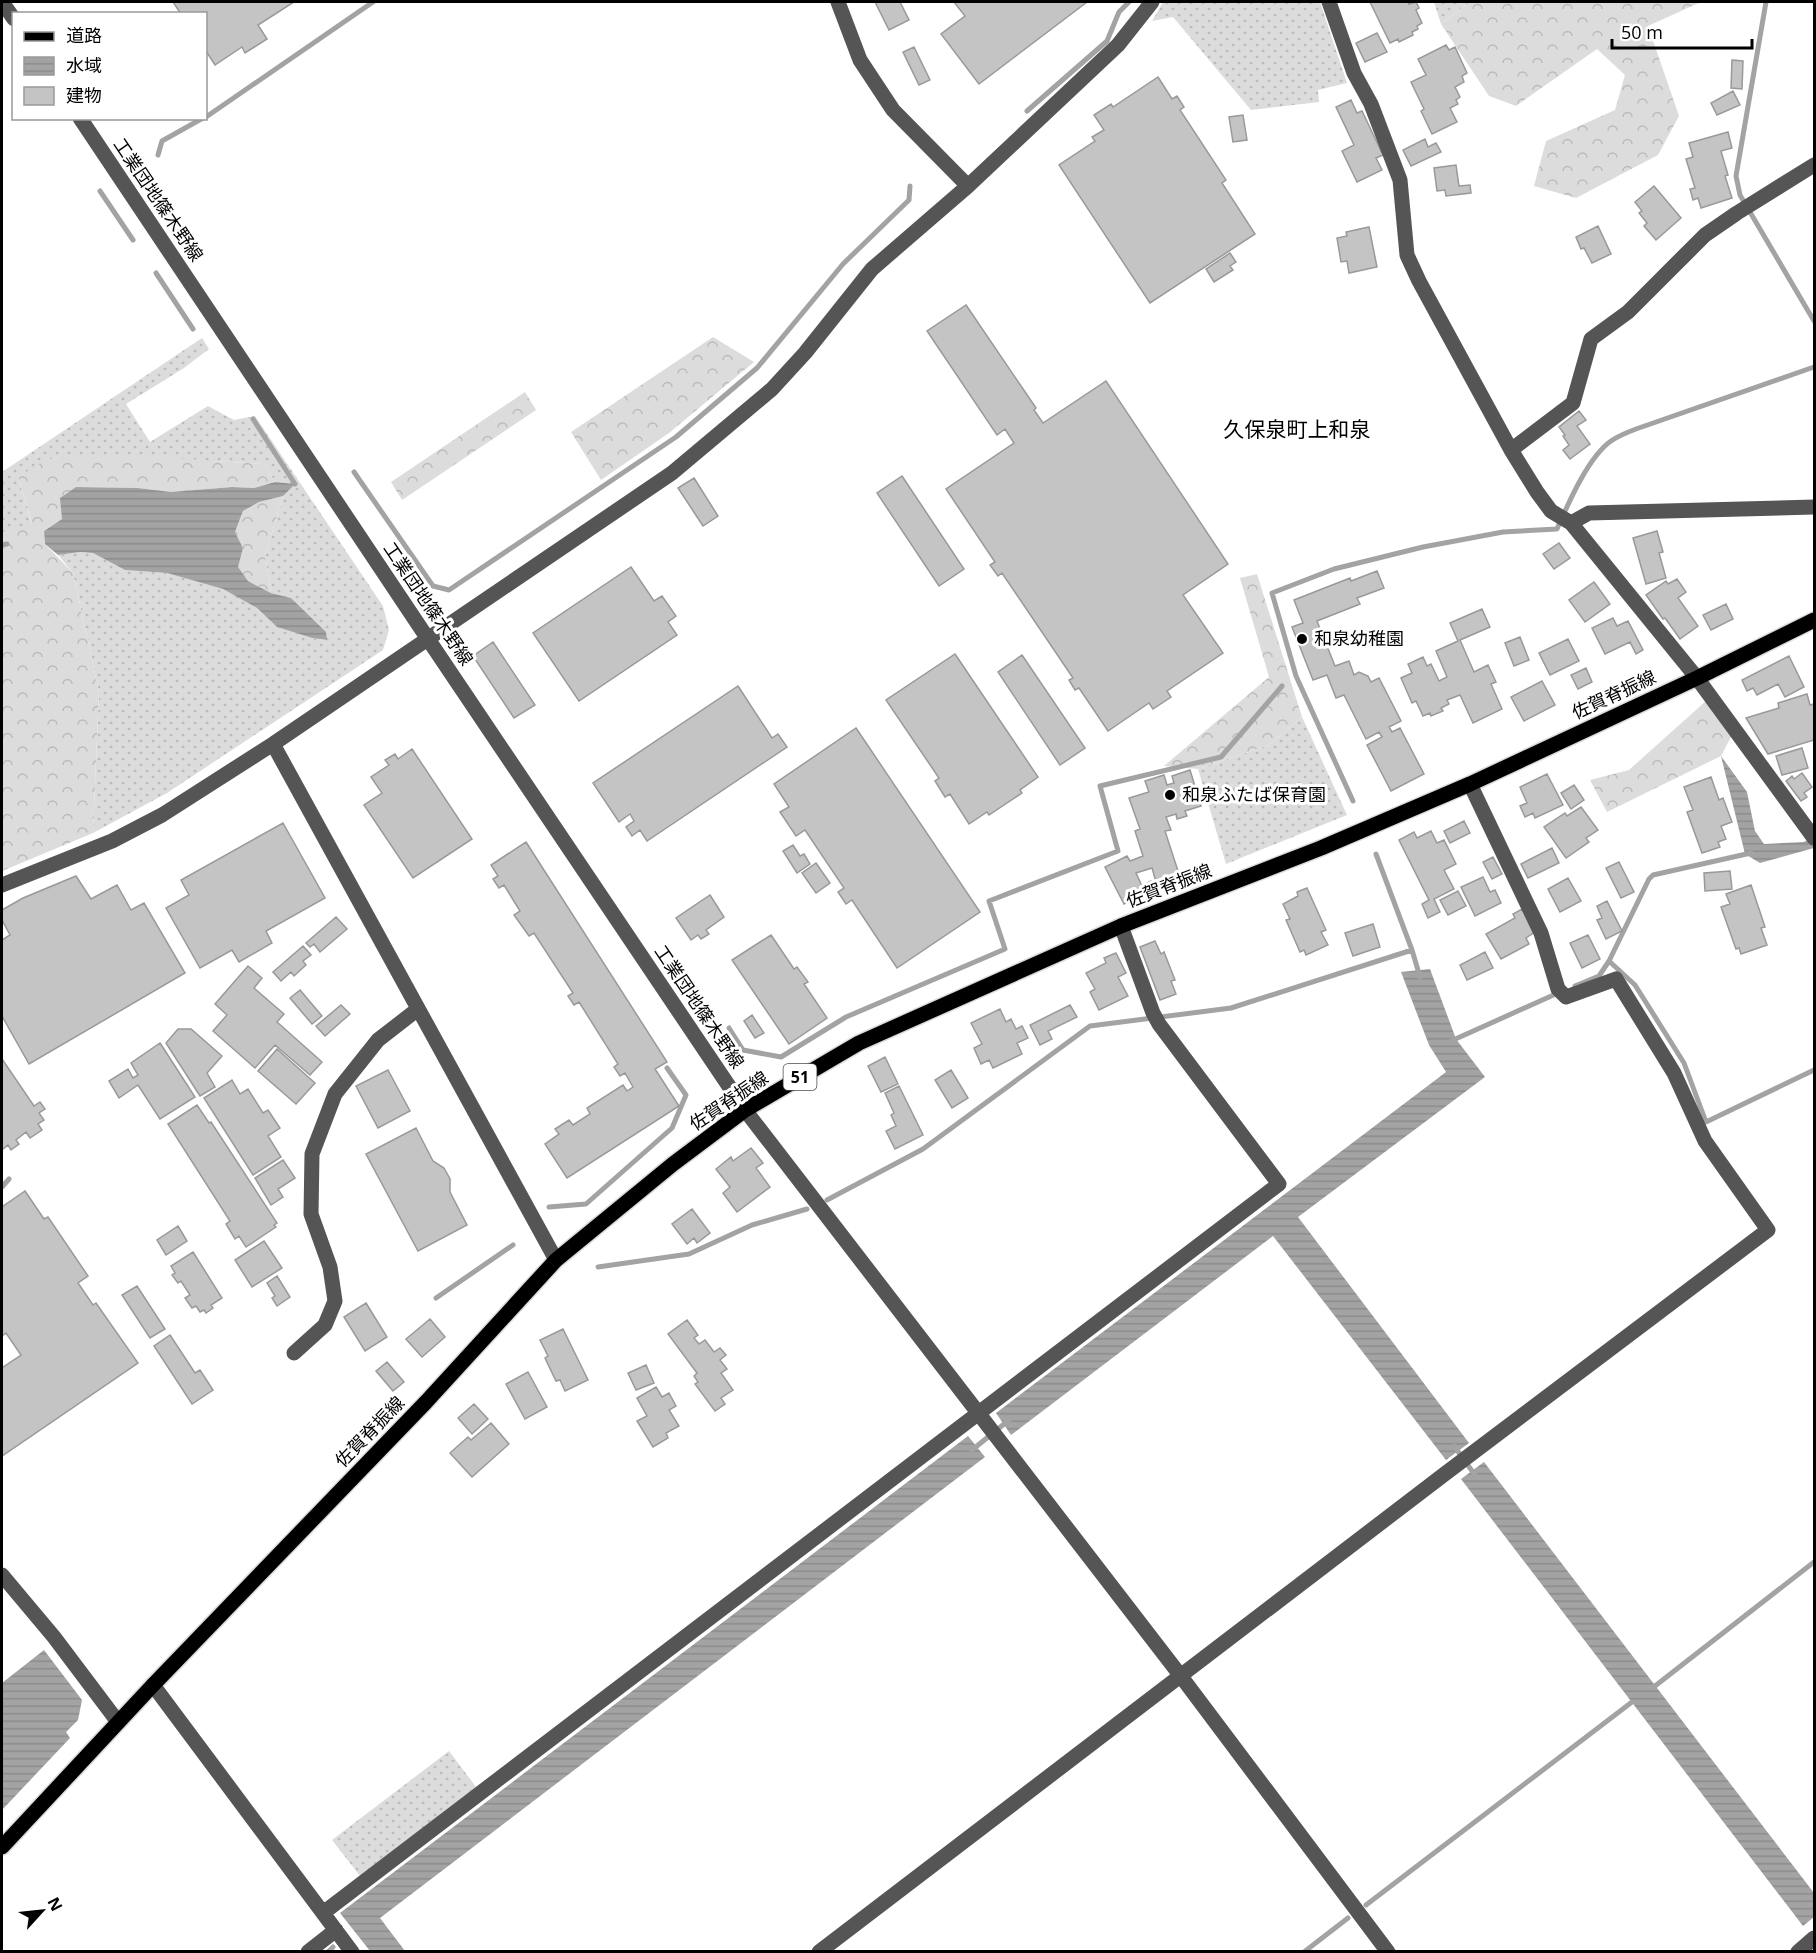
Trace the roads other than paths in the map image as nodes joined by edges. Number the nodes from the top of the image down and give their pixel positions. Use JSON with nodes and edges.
{"nodes":[{"id":1,"x":2,"y":2,"type":"edge"},
{"id":2,"x":838,"y":2,"type":"edge"},
{"id":3,"x":1152,"y":2,"type":"edge"},
{"id":4,"x":1329,"y":2,"type":"edge"},
{"id":5,"x":12,"y":16,"type":"edge"},
{"id":6,"x":81,"y":120,"type":"edge"},
{"id":7,"x":1815,"y":165,"type":"edge"},
{"id":8,"x":968,"y":186,"type":"junction"},
{"id":9,"x":1511,"y":450,"type":"junction"},
{"id":10,"x":1815,"y":507,"type":"edge"},
{"id":11,"x":1571,"y":523,"type":"junction"},
{"id":12,"x":1815,"y":620,"type":"edge"},
{"id":13,"x":428,"y":639,"type":"junction"},
{"id":14,"x":1697,"y":678,"type":"junction"},
{"id":15,"x":273,"y":744,"type":"junction"},
{"id":16,"x":1470,"y":784,"type":"junction"},
{"id":17,"x":1810,"y":831,"type":"edge"},
{"id":18,"x":2,"y":885,"type":"edge"},
{"id":19,"x":1121,"y":926,"type":"junction"},
{"id":20,"x":418,"y":1009,"type":"junction"},
{"id":21,"x":745,"y":1110,"type":"junction"},
{"id":22,"x":556,"y":1260,"type":"junction"},
{"id":23,"x":294,"y":1353,"type":"dead end"},
{"id":24,"x":977,"y":1413,"type":"junction"},
{"id":25,"x":2,"y":1575,"type":"edge"},
{"id":26,"x":1180,"y":1676,"type":"junction"},
{"id":27,"x":153,"y":1685,"type":"junction"},
{"id":28,"x":118,"y":1722,"type":"junction"},
{"id":29,"x":2,"y":1847,"type":"edge"},
{"id":30,"x":323,"y":1913,"type":"junction"},
{"id":31,"x":336,"y":1930,"type":"junction"},
{"id":32,"x":1815,"y":1938,"type":"edge"},
{"id":33,"x":308,"y":1952,"type":"edge"},
{"id":34,"x":352,"y":1952,"type":"edge"},
{"id":35,"x":819,"y":1952,"type":"edge"},
{"id":36,"x":1388,"y":1952,"type":"edge"},
{"id":37,"x":1798,"y":1952,"type":"edge"}],
"edges":[{"from":1,"to":5,"type":"street"},
{"from":2,"to":8,"type":"street"},
{"from":3,"to":8,"type":"street"},
{"from":4,"to":9,"type":"street"},
{"from":6,"to":13,"type":"street","name":"工業団地篠木野線"},
{"from":7,"to":9,"type":"street"},
{"from":8,"to":13,"type":"street"},
{"from":9,"to":11,"type":"street"},
{"from":10,"to":11,"type":"street"},
{"from":11,"to":14,"type":"street"},
{"from":12,"to":14,"type":"main road","name":"佐賀脊振線","number":"51"},
{"from":13,"to":15,"type":"street"},
{"from":13,"to":21,"type":"street","name":"工業団地篠木野線"},
{"from":14,"to":16,"type":"main road","name":"佐賀脊振線","number":"51"},
{"from":14,"to":17,"type":"street"},
{"from":15,"to":18,"type":"street"},
{"from":15,"to":20,"type":"street"},
{"from":16,"to":19,"type":"main road","name":"佐賀脊振線","number":"51"},
{"from":16,"to":26,"type":"street"},
{"from":19,"to":21,"type":"main road","name":"佐賀脊振線","number":"51"},
{"from":19,"to":24,"type":"street"},
{"from":20,"to":22,"type":"street"},
{"from":20,"to":23,"type":"street"},
{"from":21,"to":22,"type":"main road","name":"佐賀脊振線","number":"51"},
{"from":21,"to":24,"type":"street","name":"工業団地篠木野線"},
{"from":22,"to":27,"type":"main road","name":"佐賀脊振線","number":"51"},
{"from":24,"to":26,"type":"street","name":"工業団地篠木野線"},
{"from":24,"to":30,"type":"street"},
{"from":25,"to":28,"type":"street"},
{"from":26,"to":35,"type":"street"},
{"from":26,"to":36,"type":"street","name":"工業団地篠木野線"},
{"from":27,"to":28,"type":"main road","name":"佐賀脊振線","number":"51"},
{"from":27,"to":30,"type":"street"},
{"from":28,"to":29,"type":"main road","name":"佐賀脊振線","number":"51"},
{"from":30,"to":31,"type":"street"},
{"from":31,"to":33,"type":"street"},
{"from":31,"to":34,"type":"street"},
{"from":32,"to":37,"type":"street"}]}
